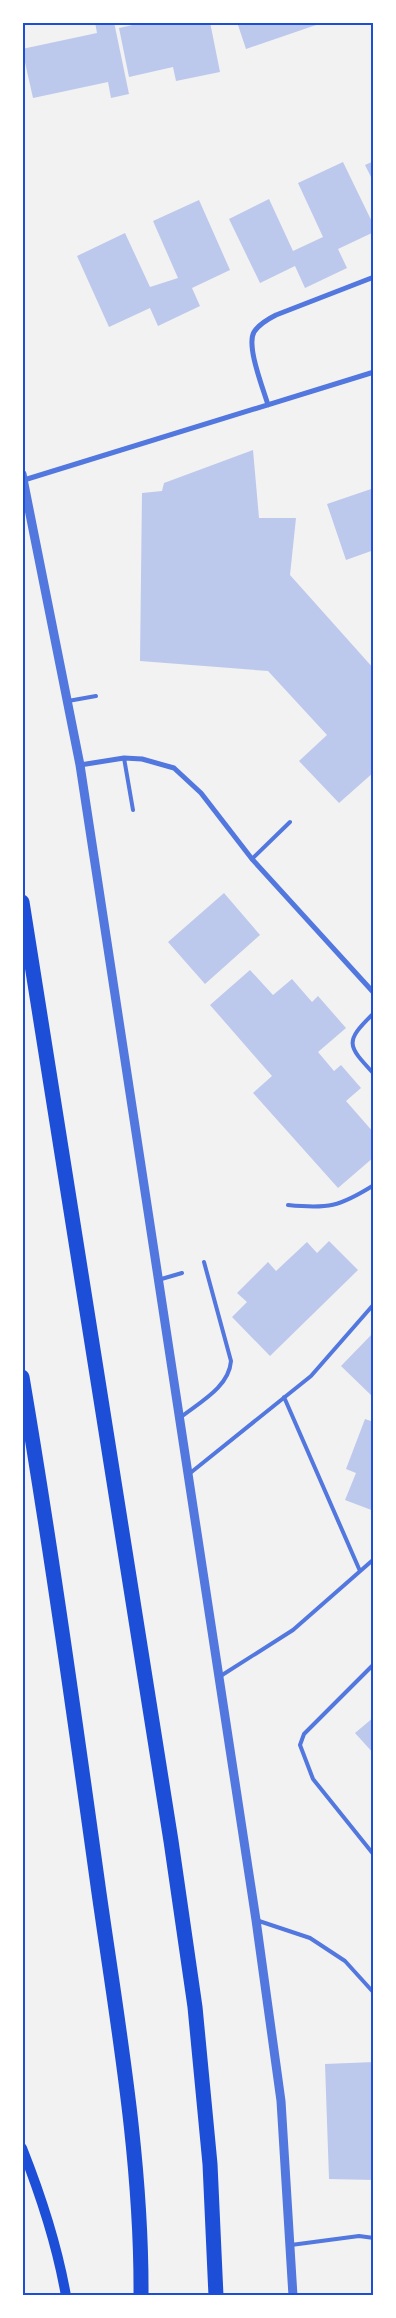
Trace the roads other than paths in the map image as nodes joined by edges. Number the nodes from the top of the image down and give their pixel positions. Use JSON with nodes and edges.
{"nodes":[{"id":1,"x":374,"y":277,"type":"edge"},
{"id":2,"x":374,"y":372,"type":"edge"},
{"id":3,"x":268,"y":404,"type":"junction"},
{"id":4,"x":23,"y":477,"type":"edge"},
{"id":5,"x":96,"y":696,"type":"dead end"},
{"id":6,"x":68,"y":701,"type":"junction"},
{"id":7,"x":124,"y":758,"type":"junction"},
{"id":8,"x":80,"y":765,"type":"junction"},
{"id":9,"x":133,"y":810,"type":"dead end"},
{"id":10,"x":290,"y":822,"type":"dead end"},
{"id":11,"x":252,"y":859,"type":"junction"},
{"id":12,"x":22,"y":902,"type":"edge"},
{"id":13,"x":374,"y":993,"type":"edge"},
{"id":14,"x":374,"y":1013,"type":"edge"},
{"id":15,"x":374,"y":1074,"type":"edge"},
{"id":16,"x":374,"y":1185,"type":"edge"},
{"id":17,"x":288,"y":1205,"type":"dead end"},
{"id":18,"x":204,"y":1262,"type":"dead end"},
{"id":19,"x":182,"y":1273,"type":"dead end"},
{"id":20,"x":158,"y":1280,"type":"junction"},
{"id":21,"x":374,"y":1304,"type":"edge"},
{"id":22,"x":22,"y":1376,"type":"edge"},
{"id":23,"x":284,"y":1397,"type":"junction"},
{"id":24,"x":180,"y":1418,"type":"junction"},
{"id":25,"x":187,"y":1475,"type":"junction"},
{"id":26,"x":374,"y":1558,"type":"edge"},
{"id":27,"x":360,"y":1571,"type":"junction"},
{"id":28,"x":374,"y":1664,"type":"edge"},
{"id":29,"x":218,"y":1678,"type":"junction"},
{"id":30,"x":374,"y":1855,"type":"edge"},
{"id":31,"x":256,"y":1920,"type":"junction"},
{"id":32,"x":374,"y":1993,"type":"edge"},
{"id":33,"x":22,"y":2148,"type":"edge"},
{"id":34,"x":374,"y":2238,"type":"edge"},
{"id":35,"x":291,"y":2245,"type":"junction"},
{"id":36,"x":66,"y":2296,"type":"edge"},
{"id":37,"x":141,"y":2296,"type":"edge"},
{"id":38,"x":216,"y":2296,"type":"edge"},
{"id":39,"x":292,"y":2296,"type":"edge"}],
"edges":[{"from":1,"to":3,"type":"street"},
{"from":2,"to":3,"type":"street"},
{"from":3,"to":4,"type":"street"},
{"from":4,"to":6,"type":"street"},
{"from":5,"to":6,"type":"lane"},
{"from":6,"to":8,"type":"street"},
{"from":7,"to":8,"type":"street"},
{"from":7,"to":9,"type":"lane"},
{"from":7,"to":11,"type":"street"},
{"from":8,"to":20,"type":"street"},
{"from":10,"to":11,"type":"lane"},
{"from":11,"to":13,"type":"street"},
{"from":12,"to":38,"type":"highway"},
{"from":14,"to":15,"type":"lane"},
{"from":16,"to":17,"type":"lane"},
{"from":18,"to":24,"type":"lane"},
{"from":19,"to":20,"type":"lane"},
{"from":20,"to":24,"type":"street"},
{"from":21,"to":23,"type":"lane"},
{"from":22,"to":37,"type":"highway"},
{"from":23,"to":25,"type":"lane"},
{"from":23,"to":27,"type":"lane"},
{"from":24,"to":25,"type":"street"},
{"from":25,"to":29,"type":"street"},
{"from":26,"to":27,"type":"lane"},
{"from":27,"to":29,"type":"lane"},
{"from":28,"to":30,"type":"lane"},
{"from":29,"to":31,"type":"street"},
{"from":31,"to":32,"type":"lane"},
{"from":31,"to":35,"type":"street"},
{"from":33,"to":36,"type":"main road"},
{"from":34,"to":35,"type":"lane"},
{"from":35,"to":39,"type":"street"}]}
